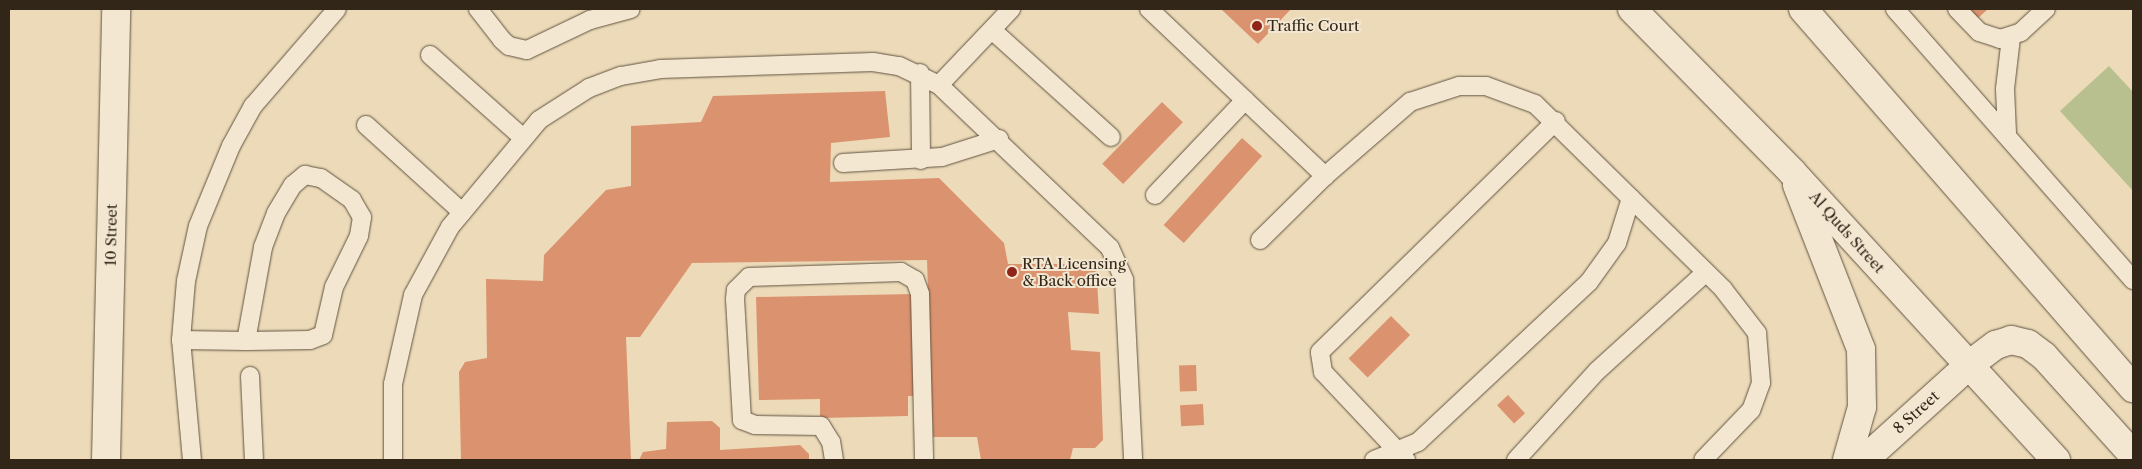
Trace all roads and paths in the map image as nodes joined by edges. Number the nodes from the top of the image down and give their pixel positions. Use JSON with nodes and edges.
{"nodes":[{"id":1,"x":116,"y":9,"type":"edge"},
{"id":2,"x":337,"y":9,"type":"edge"},
{"id":3,"x":478,"y":9,"type":"edge"},
{"id":4,"x":631,"y":9,"type":"edge"},
{"id":5,"x":1011,"y":9,"type":"edge"},
{"id":6,"x":1149,"y":9,"type":"edge"},
{"id":7,"x":1632,"y":9,"type":"edge"},
{"id":8,"x":1803,"y":9,"type":"edge"},
{"id":9,"x":1895,"y":9,"type":"edge"},
{"id":10,"x":1957,"y":9,"type":"edge"},
{"id":11,"x":2046,"y":9,"type":"edge"},
{"id":12,"x":992,"y":30,"type":"junction"},
{"id":13,"x":2011,"y":37,"type":"junction"},
{"id":14,"x":430,"y":55,"type":"dead end"},
{"id":15,"x":920,"y":73,"type":"junction"},
{"id":16,"x":939,"y":84,"type":"junction"},
{"id":17,"x":1245,"y":100,"type":"junction"},
{"id":18,"x":1556,"y":121,"type":"junction"},
{"id":19,"x":366,"y":125,"type":"dead end"},
{"id":20,"x":2007,"y":133,"type":"junction"},
{"id":21,"x":522,"y":137,"type":"junction"},
{"id":22,"x":1111,"y":137,"type":"dead end"},
{"id":23,"x":998,"y":139,"type":"junction"},
{"id":24,"x":920,"y":160,"type":"junction"},
{"id":25,"x":843,"y":163,"type":"dead end"},
{"id":26,"x":1792,"y":172,"type":"junction"},
{"id":27,"x":1324,"y":176,"type":"junction"},
{"id":28,"x":1155,"y":195,"type":"dead end"},
{"id":29,"x":1632,"y":198,"type":"junction"},
{"id":30,"x":462,"y":212,"type":"junction"},
{"id":31,"x":1260,"y":240,"type":"dead end"},
{"id":32,"x":1706,"y":272,"type":"junction"},
{"id":33,"x":2133,"y":280,"type":"edge"},
{"id":34,"x":181,"y":340,"type":"junction"},
{"id":35,"x":246,"y":341,"type":"junction"},
{"id":36,"x":1969,"y":365,"type":"junction"},
{"id":37,"x":250,"y":376,"type":"dead end"},
{"id":38,"x":2133,"y":388,"type":"edge"},
{"id":39,"x":2133,"y":455,"type":"edge"},
{"id":40,"x":1402,"y":457,"type":"edge"},
{"id":41,"x":106,"y":460,"type":"edge"},
{"id":42,"x":192,"y":460,"type":"edge"},
{"id":43,"x":254,"y":460,"type":"edge"},
{"id":44,"x":393,"y":460,"type":"edge"},
{"id":45,"x":834,"y":460,"type":"edge"},
{"id":46,"x":924,"y":460,"type":"edge"},
{"id":47,"x":1133,"y":460,"type":"edge"},
{"id":48,"x":1374,"y":460,"type":"edge"},
{"id":49,"x":1516,"y":460,"type":"edge"},
{"id":50,"x":1703,"y":460,"type":"edge"},
{"id":51,"x":1847,"y":460,"type":"edge"},
{"id":52,"x":1864,"y":460,"type":"edge"},
{"id":53,"x":2056,"y":460,"type":"edge"}],
"edges":[{"from":1,"to":41,"type":"main road","name":"10 Street"},
{"from":2,"to":34,"type":"lane"},
{"from":3,"to":4,"type":"lane"},
{"from":5,"to":12,"type":"lane"},
{"from":6,"to":17,"type":"lane"},
{"from":7,"to":26,"type":"main road","name":"Al Quds Street"},
{"from":8,"to":38,"type":"main road"},
{"from":9,"to":20,"type":"lane"},
{"from":10,"to":13,"type":"lane"},
{"from":11,"to":13,"type":"lane"},
{"from":12,"to":16,"type":"lane"},
{"from":12,"to":22,"type":"lane"},
{"from":13,"to":20,"type":"lane"},
{"from":14,"to":21,"type":"lane"},
{"from":15,"to":16,"type":"lane"},
{"from":15,"to":21,"type":"lane"},
{"from":15,"to":24,"type":"lane"},
{"from":16,"to":23,"type":"lane"},
{"from":17,"to":27,"type":"lane"},
{"from":17,"to":28,"type":"lane"},
{"from":18,"to":27,"type":"lane"},
{"from":18,"to":29,"type":"lane"},
{"from":18,"to":40,"type":"lane"},
{"from":19,"to":30,"type":"lane"},
{"from":20,"to":33,"type":"lane"},
{"from":21,"to":30,"type":"lane"},
{"from":23,"to":24,"type":"lane"},
{"from":23,"to":47,"type":"lane"},
{"from":24,"to":25,"type":"lane"},
{"from":26,"to":36,"type":"main road","name":"Al Quds Street"},
{"from":26,"to":51,"type":"main road"},
{"from":27,"to":31,"type":"lane"},
{"from":29,"to":32,"type":"lane"},
{"from":29,"to":40,"type":"lane"},
{"from":30,"to":44,"type":"lane"},
{"from":32,"to":49,"type":"lane"},
{"from":32,"to":50,"type":"lane"},
{"from":34,"to":35,"type":"lane"},
{"from":34,"to":42,"type":"lane"},
{"from":35,"to":35,"type":"lane"},
{"from":36,"to":39,"type":"main road","name":"8 Street"},
{"from":36,"to":52,"type":"main road","name":"8 Street"},
{"from":36,"to":53,"type":"main road","name":"Al Quds Street"},
{"from":37,"to":43,"type":"lane"},
{"from":40,"to":48,"type":"lane"},
{"from":45,"to":46,"type":"lane"}]}
